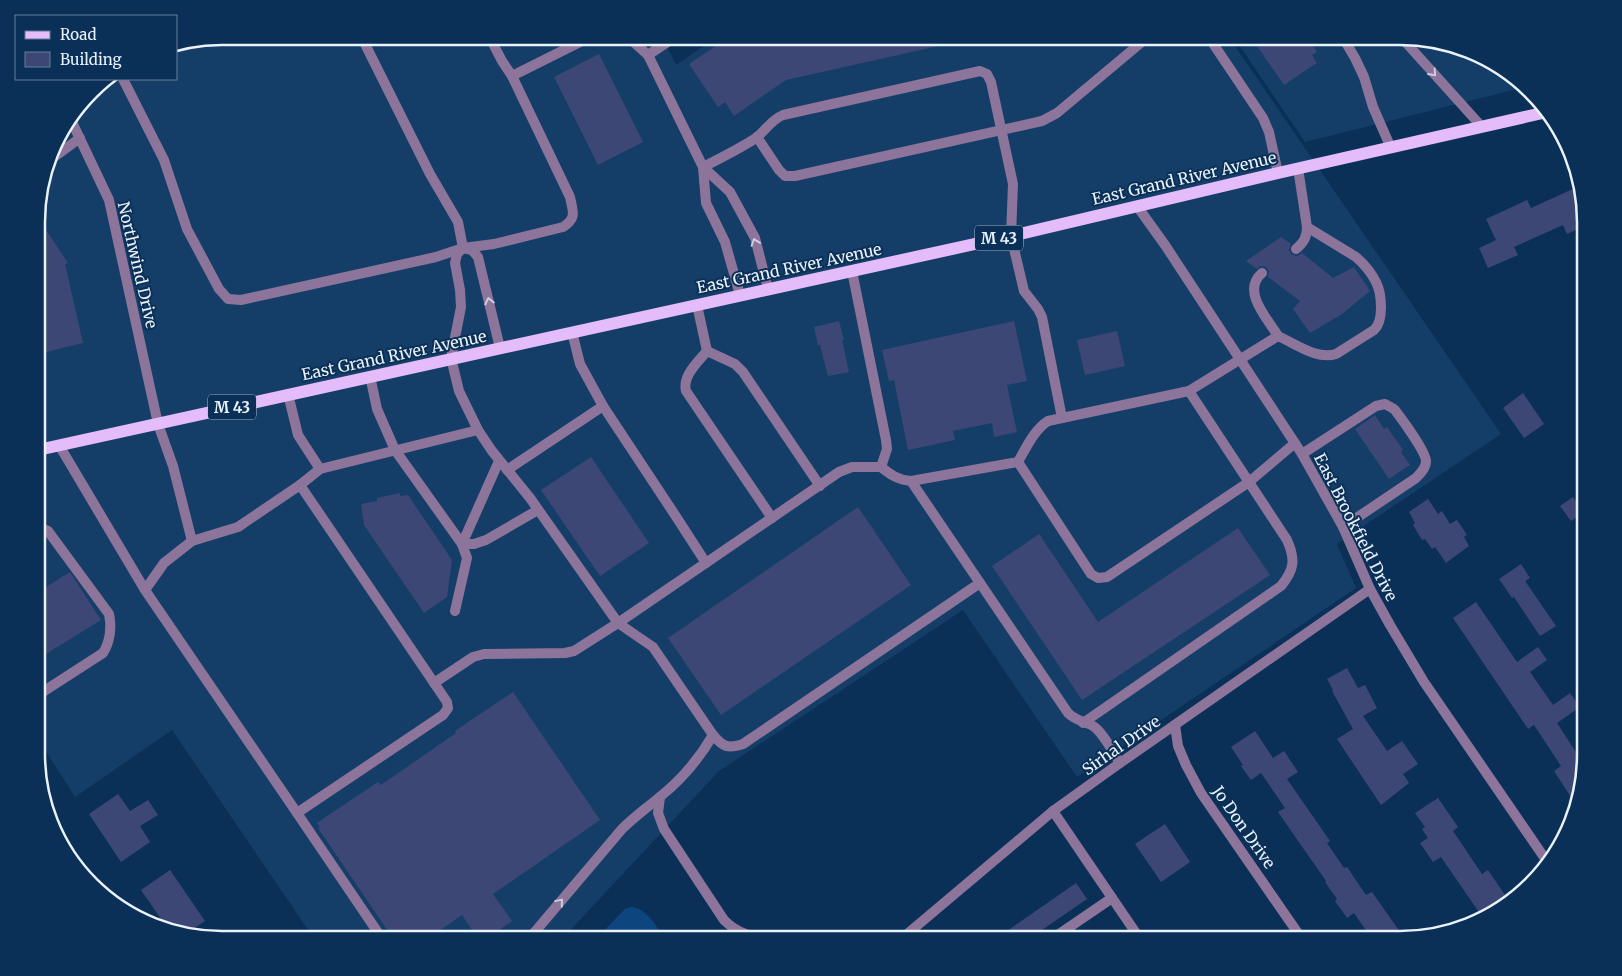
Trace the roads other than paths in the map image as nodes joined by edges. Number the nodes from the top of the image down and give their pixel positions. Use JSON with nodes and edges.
{"nodes":[{"id":1,"x":366,"y":45,"type":"edge"},
{"id":2,"x":494,"y":45,"type":"edge"},
{"id":3,"x":574,"y":45,"type":"edge"},
{"id":4,"x":637,"y":45,"type":"edge"},
{"id":5,"x":664,"y":45,"type":"edge"},
{"id":6,"x":1138,"y":45,"type":"edge"},
{"id":7,"x":1214,"y":45,"type":"edge"},
{"id":8,"x":1347,"y":45,"type":"edge"},
{"id":9,"x":1408,"y":45,"type":"edge"},
{"id":10,"x":648,"y":55,"type":"junction"},
{"id":11,"x":512,"y":76,"type":"junction"},
{"id":12,"x":124,"y":80,"type":"edge"},
{"id":13,"x":1540,"y":114,"type":"edge"},
{"id":14,"x":74,"y":126,"type":"edge"},
{"id":15,"x":1482,"y":127,"type":"junction"},
{"id":16,"x":1002,"y":131,"type":"junction"},
{"id":17,"x":757,"y":137,"type":"junction"},
{"id":18,"x":80,"y":138,"type":"junction"},
{"id":19,"x":1390,"y":148,"type":"junction"},
{"id":20,"x":58,"y":154,"type":"edge"},
{"id":21,"x":703,"y":167,"type":"junction"},
{"id":22,"x":1298,"y":168,"type":"junction"},
{"id":23,"x":1278,"y":173,"type":"junction"},
{"id":24,"x":1137,"y":206,"type":"junction"},
{"id":25,"x":1307,"y":227,"type":"junction"},
{"id":26,"x":1011,"y":236,"type":"junction"},
{"id":27,"x":463,"y":248,"type":"junction"},
{"id":28,"x":1296,"y":249,"type":"dead end"},
{"id":29,"x":852,"y":271,"type":"junction"},
{"id":30,"x":1262,"y":273,"type":"dead end"},
{"id":31,"x":768,"y":289,"type":"junction"},
{"id":32,"x":740,"y":295,"type":"junction"},
{"id":33,"x":697,"y":305,"type":"junction"},
{"id":34,"x":572,"y":332,"type":"junction"},
{"id":35,"x":1278,"y":336,"type":"junction"},
{"id":36,"x":500,"y":348,"type":"junction"},
{"id":37,"x":707,"y":351,"type":"junction"},
{"id":38,"x":451,"y":358,"type":"junction"},
{"id":39,"x":1240,"y":360,"type":"junction"},
{"id":40,"x":370,"y":376,"type":"junction"},
{"id":41,"x":1189,"y":391,"type":"junction"},
{"id":42,"x":288,"y":394,"type":"junction"},
{"id":43,"x":603,"y":406,"type":"junction"},
{"id":44,"x":1062,"y":418,"type":"junction"},
{"id":45,"x":158,"y":424,"type":"junction"},
{"id":46,"x":478,"y":430,"type":"junction"},
{"id":47,"x":1295,"y":443,"type":"junction"},
{"id":48,"x":59,"y":445,"type":"junction"},
{"id":49,"x":45,"y":448,"type":"edge"},
{"id":50,"x":395,"y":450,"type":"junction"},
{"id":51,"x":1302,"y":454,"type":"junction"},
{"id":52,"x":499,"y":460,"type":"junction"},
{"id":53,"x":1018,"y":462,"type":"junction"},
{"id":54,"x":881,"y":467,"type":"junction"},
{"id":55,"x":320,"y":469,"type":"junction"},
{"id":56,"x":507,"y":470,"type":"junction"},
{"id":57,"x":911,"y":481,"type":"junction"},
{"id":58,"x":1249,"y":482,"type":"junction"},
{"id":59,"x":300,"y":485,"type":"junction"},
{"id":60,"x":820,"y":486,"type":"junction"},
{"id":61,"x":538,"y":510,"type":"junction"},
{"id":62,"x":772,"y":518,"type":"junction"},
{"id":63,"x":1343,"y":527,"type":"junction"},
{"id":64,"x":45,"y":530,"type":"edge"},
{"id":65,"x":192,"y":540,"type":"junction"},
{"id":66,"x":462,"y":544,"type":"junction"},
{"id":67,"x":706,"y":563,"type":"junction"},
{"id":68,"x":980,"y":583,"type":"junction"},
{"id":69,"x":145,"y":590,"type":"junction"},
{"id":70,"x":1370,"y":590,"type":"junction"},
{"id":71,"x":454,"y":611,"type":"dead end"},
{"id":72,"x":618,"y":623,"type":"junction"},
{"id":73,"x":434,"y":683,"type":"junction"},
{"id":74,"x":45,"y":690,"type":"edge"},
{"id":75,"x":1083,"y":723,"type":"junction"},
{"id":76,"x":1175,"y":725,"type":"junction"},
{"id":77,"x":713,"y":735,"type":"junction"},
{"id":78,"x":1120,"y":763,"type":"junction"},
{"id":79,"x":660,"y":797,"type":"junction"},
{"id":80,"x":1053,"y":811,"type":"junction"},
{"id":81,"x":297,"y":813,"type":"junction"},
{"id":82,"x":1544,"y":857,"type":"edge"},
{"id":83,"x":1112,"y":898,"type":"junction"},
{"id":84,"x":377,"y":931,"type":"edge"},
{"id":85,"x":536,"y":931,"type":"edge"},
{"id":86,"x":737,"y":931,"type":"edge"},
{"id":87,"x":911,"y":931,"type":"edge"},
{"id":88,"x":1065,"y":931,"type":"edge"},
{"id":89,"x":1134,"y":931,"type":"edge"},
{"id":90,"x":1296,"y":931,"type":"edge"}],
"edges":[{"from":1,"to":27,"type":"street"},
{"from":2,"to":11,"type":"street"},
{"from":3,"to":11,"type":"street"},
{"from":4,"to":10,"type":"street"},
{"from":5,"to":10,"type":"street"},
{"from":6,"to":16,"type":"street"},
{"from":7,"to":23,"type":"street"},
{"from":8,"to":19,"type":"street"},
{"from":9,"to":15,"type":"street","one_way":true},
{"from":10,"to":21,"type":"street"},
{"from":11,"to":27,"type":"street"},
{"from":12,"to":27,"type":"street"},
{"from":13,"to":15,"type":"main road","name":"East Grand River Avenue","number":"M 43"},
{"from":14,"to":18,"type":"street","name":"Northwind Drive"},
{"from":15,"to":19,"type":"main road","name":"East Grand River Avenue","number":"M 43"},
{"from":16,"to":17,"type":"street"},
{"from":16,"to":17,"type":"street"},
{"from":16,"to":26,"type":"street"},
{"from":17,"to":21,"type":"street"},
{"from":18,"to":20,"type":"street"},
{"from":18,"to":45,"type":"street","name":"Northwind Drive"},
{"from":19,"to":22,"type":"main road","name":"East Grand River Avenue","number":"M 43"},
{"from":31,"to":21,"type":"street","one_way":true},
{"from":21,"to":32,"type":"street"},
{"from":22,"to":23,"type":"main road","name":"East Grand River Avenue","number":"M 43"},
{"from":22,"to":25,"type":"street"},
{"from":23,"to":24,"type":"main road","name":"East Grand River Avenue","number":"M 43"},
{"from":24,"to":26,"type":"main road","name":"East Grand River Avenue","number":"M 43"},
{"from":24,"to":39,"type":"street","name":"East Brookfield Drive"},
{"from":25,"to":28,"type":"street"},
{"from":25,"to":35,"type":"street"},
{"from":26,"to":29,"type":"main road","name":"East Grand River Avenue","number":"M 43"},
{"from":26,"to":44,"type":"street"},
{"from":36,"to":27,"type":"street","one_way":true},
{"from":27,"to":38,"type":"street"},
{"from":29,"to":31,"type":"main road","name":"East Grand River Avenue","number":"M 43"},
{"from":29,"to":54,"type":"street"},
{"from":30,"to":35,"type":"street"},
{"from":31,"to":32,"type":"main road","name":"East Grand River Avenue","number":"M 43"},
{"from":32,"to":33,"type":"main road","name":"East Grand River Avenue","number":"M 43"},
{"from":33,"to":34,"type":"main road","name":"East Grand River Avenue","number":"M 43"},
{"from":33,"to":37,"type":"street"},
{"from":34,"to":36,"type":"main road","name":"East Grand River Avenue","number":"M 43"},
{"from":34,"to":43,"type":"street"},
{"from":35,"to":39,"type":"street"},
{"from":36,"to":38,"type":"main road","name":"East Grand River Avenue","number":"M 43"},
{"from":37,"to":60,"type":"street"},
{"from":37,"to":62,"type":"street"},
{"from":38,"to":40,"type":"main road","name":"East Grand River Avenue","number":"M 43"},
{"from":38,"to":46,"type":"street"},
{"from":39,"to":41,"type":"street"},
{"from":39,"to":47,"type":"street","name":"East Brookfield Drive"},
{"from":40,"to":42,"type":"main road","name":"East Grand River Avenue","number":"M 43"},
{"from":40,"to":50,"type":"street"},
{"from":41,"to":44,"type":"street"},
{"from":41,"to":58,"type":"street"},
{"from":42,"to":45,"type":"main road","name":"East Grand River Avenue","number":"M 43"},
{"from":42,"to":55,"type":"street"},
{"from":43,"to":56,"type":"street"},
{"from":43,"to":67,"type":"street"},
{"from":44,"to":53,"type":"street"},
{"from":45,"to":48,"type":"main road","name":"East Grand River Avenue","number":"M 43"},
{"from":45,"to":65,"type":"street","name":"Northwind Drive"},
{"from":46,"to":50,"type":"street"},
{"from":46,"to":52,"type":"street"},
{"from":47,"to":51,"type":"street","name":"East Brookfield Drive"},
{"from":47,"to":58,"type":"street"},
{"from":48,"to":49,"type":"main road","name":"East Grand River Avenue","number":"M 43"},
{"from":48,"to":69,"type":"street"},
{"from":50,"to":55,"type":"street"},
{"from":50,"to":66,"type":"street"},
{"from":51,"to":63,"type":"street","name":"East Brookfield Drive"},
{"from":51,"to":63,"type":"street"},
{"from":52,"to":56,"type":"street"},
{"from":52,"to":66,"type":"street"},
{"from":53,"to":57,"type":"street"},
{"from":53,"to":58,"type":"street"},
{"from":54,"to":57,"type":"street"},
{"from":54,"to":60,"type":"street"},
{"from":55,"to":59,"type":"street"},
{"from":56,"to":61,"type":"street"},
{"from":57,"to":68,"type":"street"},
{"from":58,"to":75,"type":"street"},
{"from":59,"to":65,"type":"street"},
{"from":59,"to":73,"type":"street"},
{"from":60,"to":62,"type":"street"},
{"from":61,"to":66,"type":"street"},
{"from":61,"to":72,"type":"street"},
{"from":62,"to":67,"type":"street"},
{"from":63,"to":70,"type":"street","name":"East Brookfield Drive"},
{"from":64,"to":74,"type":"street"},
{"from":65,"to":69,"type":"street"},
{"from":66,"to":71,"type":"street"},
{"from":67,"to":72,"type":"street"},
{"from":68,"to":75,"type":"street"},
{"from":68,"to":77,"type":"street"},
{"from":69,"to":81,"type":"street"},
{"from":70,"to":76,"type":"street","name":"Sirhal Drive"},
{"from":70,"to":82,"type":"street","name":"East Brookfield Drive"},
{"from":72,"to":73,"type":"street"},
{"from":72,"to":77,"type":"street"},
{"from":73,"to":81,"type":"street"},
{"from":75,"to":78,"type":"street"},
{"from":76,"to":78,"type":"street","name":"Sirhal Drive"},
{"from":76,"to":90,"type":"street","name":"Jo Don Drive"},
{"from":77,"to":79,"type":"street"},
{"from":78,"to":80,"type":"street","name":"Sirhal Drive"},
{"from":85,"to":79,"type":"street","one_way":true},
{"from":79,"to":86,"type":"street"},
{"from":80,"to":83,"type":"street"},
{"from":80,"to":87,"type":"street","name":"Sirhal Drive"},
{"from":81,"to":84,"type":"street"},
{"from":83,"to":88,"type":"street"},
{"from":83,"to":89,"type":"street"}]}
